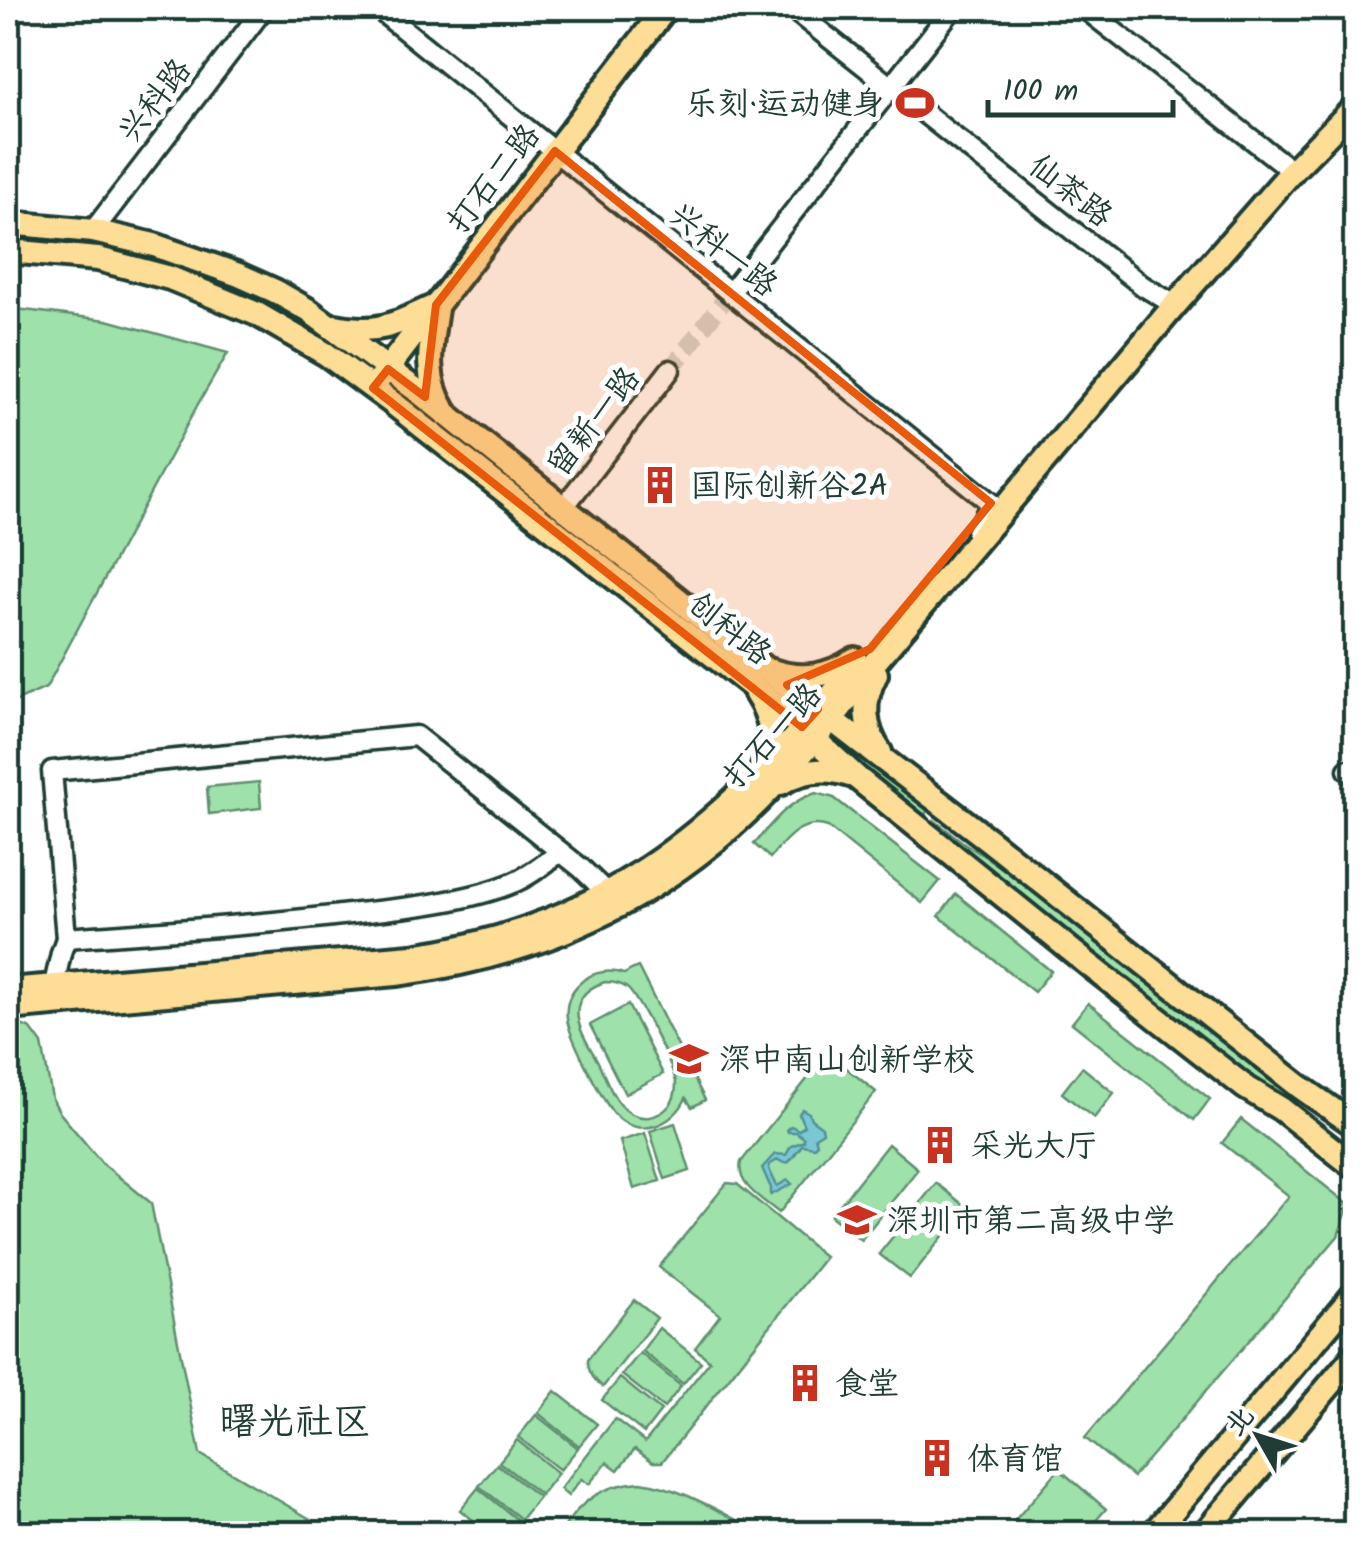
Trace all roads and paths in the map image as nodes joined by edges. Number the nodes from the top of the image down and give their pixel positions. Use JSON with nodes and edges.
{"nodes":[{"id":1,"x":264,"y":8,"type":"edge"},
{"id":2,"x":377,"y":8,"type":"edge"},
{"id":3,"x":666,"y":8,"type":"edge"},
{"id":4,"x":791,"y":8,"type":"edge"},
{"id":5,"x":953,"y":8,"type":"edge"},
{"id":6,"x":1084,"y":8,"type":"edge"},
{"id":7,"x":892,"y":86,"type":"junction"},
{"id":8,"x":1356,"y":90,"type":"edge"},
{"id":9,"x":1356,"y":106,"type":"edge"},
{"id":10,"x":555,"y":151,"type":"junction"},
{"id":11,"x":1282,"y":163,"type":"junction"},
{"id":12,"x":8,"y":223,"type":"edge"},
{"id":13,"x":94,"y":231,"type":"junction"},
{"id":14,"x":8,"y":251,"type":"edge"},
{"id":15,"x":730,"y":293,"type":"junction"},
{"id":16,"x":1169,"y":302,"type":"junction"},
{"id":17,"x":436,"y":305,"type":"junction"},
{"id":18,"x":326,"y":324,"type":"junction"},
{"id":19,"x":388,"y":369,"type":"junction"},
{"id":20,"x":670,"y":370,"type":"tunnel mouth"},
{"id":21,"x":373,"y":388,"type":"junction"},
{"id":22,"x":448,"y":415,"type":"junction"},
{"id":23,"x":991,"y":503,"type":"junction"},
{"id":24,"x":564,"y":508,"type":"junction"},
{"id":25,"x":968,"y":552,"type":"junction"},
{"id":26,"x":870,"y":649,"type":"junction"},
{"id":27,"x":756,"y":675,"type":"junction"},
{"id":28,"x":860,"y":680,"type":"junction"},
{"id":29,"x":825,"y":714,"type":"junction"},
{"id":30,"x":808,"y":733,"type":"junction"},
{"id":31,"x":888,"y":763,"type":"junction"},
{"id":32,"x":857,"y":778,"type":"junction"},
{"id":33,"x":760,"y":787,"type":"junction"},
{"id":34,"x":940,"y":803,"type":"junction"},
{"id":35,"x":919,"y":829,"type":"junction"},
{"id":36,"x":560,"y":852,"type":"junction"},
{"id":37,"x":607,"y":893,"type":"junction"},
{"id":38,"x":66,"y":938,"type":"junction"},
{"id":39,"x":54,"y":985,"type":"junction"},
{"id":40,"x":8,"y":990,"type":"edge"},
{"id":41,"x":8,"y":1008,"type":"edge"},
{"id":42,"x":1299,"y":1086,"type":"junction"},
{"id":43,"x":1281,"y":1110,"type":"junction"},
{"id":44,"x":1356,"y":1126,"type":"edge"},
{"id":45,"x":1356,"y":1168,"type":"edge"},
{"id":46,"x":1356,"y":1292,"type":"edge"},
{"id":47,"x":1356,"y":1354,"type":"edge"},
{"id":48,"x":1153,"y":1534,"type":"edge"},
{"id":49,"x":1204,"y":1534,"type":"edge"}],
"edges":[{"from":1,"to":13,"type":"street","name":"兴科路"},
{"from":2,"to":10,"type":"street","name":"兴科一路"},
{"from":3,"to":10,"type":"main road","name":"打石二路"},
{"from":4,"to":7,"type":"street","name":"仙茶路"},
{"from":5,"to":7,"type":"street"},
{"from":6,"to":11,"type":"street"},
{"from":7,"to":15,"type":"street"},
{"from":7,"to":16,"type":"street","name":"仙茶路"},
{"from":8,"to":11,"type":"main road","name":"打石一路"},
{"from":9,"to":16,"type":"main road","name":"打石一路"},
{"from":10,"to":15,"type":"street","name":"兴科一路"},
{"from":10,"to":17,"type":"main road","name":"打石二路"},
{"from":11,"to":16,"type":"main road","name":"打石一路"},
{"from":12,"to":13,"type":"main road","name":"创科路"},
{"from":13,"to":18,"type":"main road","name":"创科路"},
{"from":14,"to":21,"type":"main road","name":"创科路"},
{"from":15,"to":23,"type":"street","name":"兴科一路"},
{"from":16,"to":23,"type":"main road","name":"打石一路"},
{"from":16,"to":25,"type":"main road","name":"打石一路"},
{"from":17,"to":18,"type":"main road"},
{"from":17,"to":19,"type":"main road","name":"打石二路"},
{"from":17,"to":22,"type":"main road"},
{"from":18,"to":19,"type":"main road","name":"创科路"},
{"from":19,"to":21,"type":"main road","name":"打石二路"},
{"from":19,"to":22,"type":"main road","name":"创科路"},
{"from":20,"to":24,"type":"street","name":"留新一路"},
{"from":21,"to":27,"type":"main road","name":"创科路"},
{"from":22,"to":24,"type":"main road","name":"创科路"},
{"from":23,"to":25,"type":"street"},
{"from":23,"to":26,"type":"main road","name":"打石一路"},
{"from":24,"to":27,"type":"main road","name":"创科路"},
{"from":25,"to":28,"type":"main road","name":"打石一路"},
{"from":26,"to":27,"type":"main road"},
{"from":26,"to":29,"type":"main road","name":"打石一路"},
{"from":27,"to":29,"type":"main road","name":"创科路"},
{"from":27,"to":30,"type":"main road","name":"创科路"},
{"from":27,"to":33,"type":"main road"},
{"from":28,"to":29,"type":"main road","name":"打石一路"},
{"from":28,"to":31,"type":"main road"},
{"from":29,"to":30,"type":"main road","name":"打石一路"},
{"from":29,"to":31,"type":"main road","name":"创科路"},
{"from":30,"to":32,"type":"main road","name":"创科路"},
{"from":30,"to":33,"type":"main road","name":"打石一路"},
{"from":31,"to":34,"type":"main road","name":"创科路"},
{"from":32,"to":33,"type":"main road"},
{"from":32,"to":35,"type":"main road","name":"创科路"},
{"from":33,"to":37,"type":"main road","name":"打石一路"},
{"from":33,"to":41,"type":"main road","name":"打石一路"},
{"from":34,"to":35,"type":"main road"},
{"from":34,"to":42,"type":"main road","name":"创科路"},
{"from":35,"to":43,"type":"main road","name":"创科路"},
{"from":36,"to":37,"type":"street"},
{"from":36,"to":38,"type":"street"},
{"from":36,"to":38,"type":"street"},
{"from":37,"to":39,"type":"main road","name":"打石一路"},
{"from":38,"to":39,"type":"street"},
{"from":39,"to":40,"type":"main road","name":"打石一路"},
{"from":42,"to":43,"type":"main road"},
{"from":42,"to":44,"type":"main road","name":"创科路"},
{"from":43,"to":45,"type":"main road","name":"创科路"},
{"from":46,"to":48,"type":"main road"},
{"from":47,"to":49,"type":"main road"}]}
